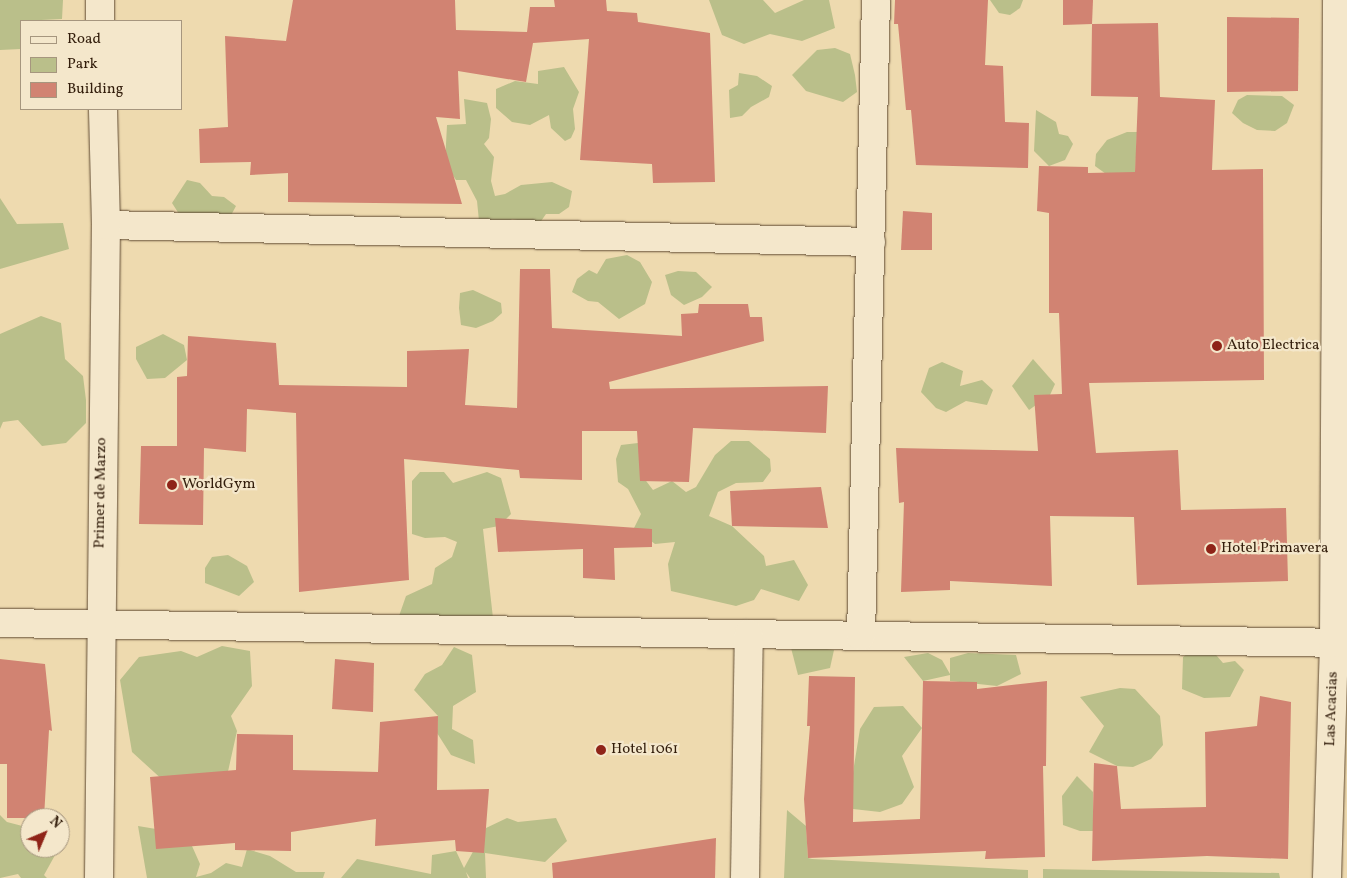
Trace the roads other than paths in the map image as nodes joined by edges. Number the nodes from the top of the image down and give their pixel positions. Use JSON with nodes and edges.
{"nodes":[{"id":1,"x":100,"y":0,"type":"edge"},
{"id":2,"x":876,"y":0,"type":"edge"},
{"id":3,"x":1337,"y":0,"type":"edge"},
{"id":4,"x":100,"y":20,"type":"edge"},
{"id":5,"x":103,"y":110,"type":"edge"},
{"id":6,"x":106,"y":225,"type":"junction"},
{"id":7,"x":870,"y":242,"type":"junction"},
{"id":8,"x":0,"y":623,"type":"edge"},
{"id":9,"x":99,"y":625,"type":"junction"},
{"id":10,"x":749,"y":634,"type":"junction"},
{"id":11,"x":862,"y":636,"type":"junction"},
{"id":12,"x":1341,"y":643,"type":"edge"},
{"id":13,"x":99,"y":878,"type":"edge"},
{"id":14,"x":746,"y":878,"type":"edge"},
{"id":15,"x":1327,"y":878,"type":"edge"}],
"edges":[{"from":1,"to":4,"type":"street"},
{"from":2,"to":7,"type":"street"},
{"from":3,"to":12,"type":"street","name":"Las Acacias"},
{"from":5,"to":6,"type":"street","name":"Primer de Marzo"},
{"from":6,"to":7,"type":"street"},
{"from":6,"to":9,"type":"street","name":"Primer de Marzo"},
{"from":7,"to":11,"type":"street"},
{"from":8,"to":9,"type":"street"},
{"from":9,"to":10,"type":"street"},
{"from":9,"to":13,"type":"street","name":"Primer de Marzo"},
{"from":10,"to":11,"type":"street"},
{"from":10,"to":14,"type":"street"},
{"from":11,"to":12,"type":"street"},
{"from":12,"to":15,"type":"street","name":"Las Acacias"}]}
